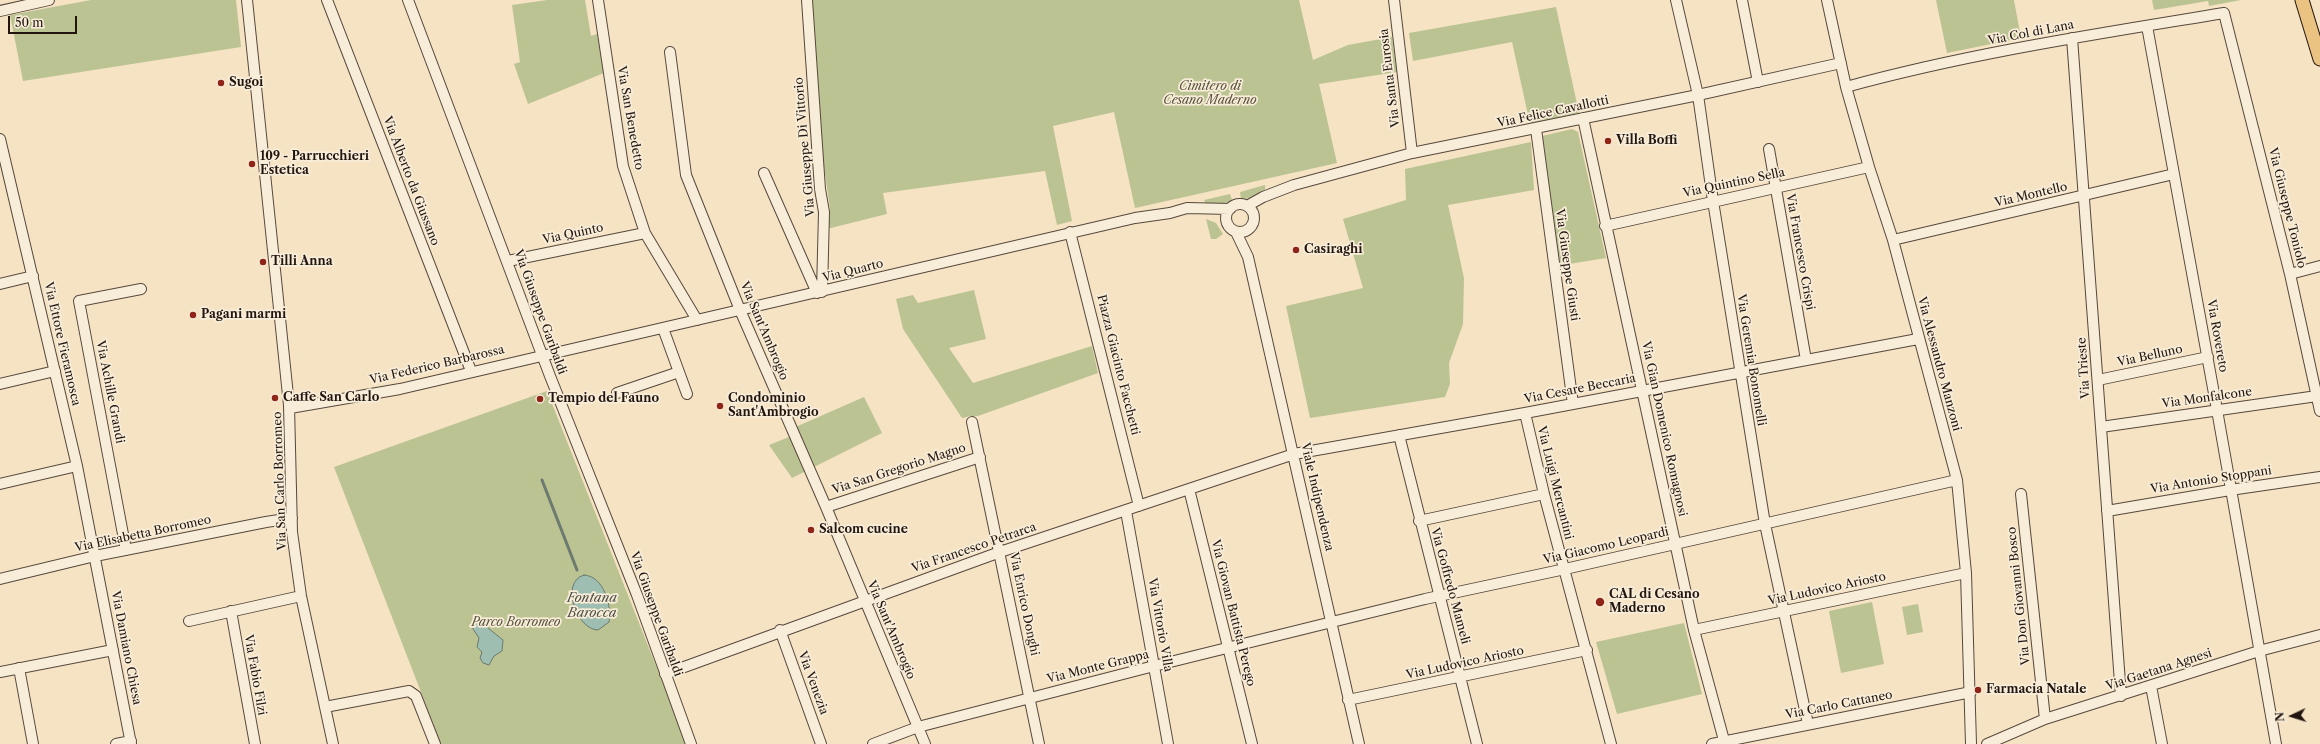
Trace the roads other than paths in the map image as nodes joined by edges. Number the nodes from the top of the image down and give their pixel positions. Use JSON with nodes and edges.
{"nodes":[{"id":1,"x":49,"y":0,"type":"edge"},
{"id":2,"x":247,"y":0,"type":"edge"},
{"id":3,"x":327,"y":0,"type":"edge"},
{"id":4,"x":408,"y":0,"type":"edge"},
{"id":5,"x":598,"y":0,"type":"edge"},
{"id":6,"x":807,"y":0,"type":"edge"},
{"id":7,"x":1394,"y":0,"type":"edge"},
{"id":8,"x":1676,"y":0,"type":"edge"},
{"id":9,"x":1742,"y":0,"type":"edge"},
{"id":10,"x":1826,"y":0,"type":"edge"},
{"id":11,"x":2302,"y":0,"type":"edge"},
{"id":12,"x":0,"y":11,"type":"edge"},
{"id":13,"x":2224,"y":13,"type":"joint"},
{"id":14,"x":2147,"y":26,"type":"junction"},
{"id":15,"x":2072,"y":38,"type":"junction"},
{"id":16,"x":670,"y":52,"type":"dead end"},
{"id":17,"x":2320,"y":59,"type":"edge"},
{"id":18,"x":1841,"y":63,"type":"junction"},
{"id":19,"x":1758,"y":82,"type":"junction"},
{"id":20,"x":1846,"y":87,"type":"junction"},
{"id":21,"x":1698,"y":96,"type":"junction"},
{"id":22,"x":1583,"y":118,"type":"junction"},
{"id":23,"x":1536,"y":129,"type":"junction"},
{"id":24,"x":0,"y":139,"type":"edge"},
{"id":25,"x":1769,"y":149,"type":"dead end"},
{"id":26,"x":1412,"y":153,"type":"junction"},
{"id":27,"x":1869,"y":167,"type":"junction"},
{"id":28,"x":764,"y":173,"type":"dead end"},
{"id":29,"x":2174,"y":174,"type":"junction"},
{"id":30,"x":1776,"y":188,"type":"junction"},
{"id":31,"x":1273,"y":194,"type":"junction"},
{"id":32,"x":2084,"y":197,"type":"junction"},
{"id":33,"x":1713,"y":201,"type":"junction"},
{"id":34,"x":1247,"y":206,"type":"junction"},
{"id":35,"x":1230,"y":209,"type":"junction"},
{"id":36,"x":1170,"y":213,"type":"junction"},
{"id":37,"x":1254,"y":218,"type":"junction"},
{"id":38,"x":1227,"y":222,"type":"junction"},
{"id":39,"x":1605,"y":226,"type":"junction"},
{"id":40,"x":1248,"y":230,"type":"junction"},
{"id":41,"x":645,"y":232,"type":"junction"},
{"id":42,"x":1070,"y":232,"type":"junction"},
{"id":43,"x":1236,"y":232,"type":"junction"},
{"id":44,"x":1894,"y":240,"type":"junction"},
{"id":45,"x":1248,"y":257,"type":"junction"},
{"id":46,"x":508,"y":261,"type":"junction"},
{"id":47,"x":2320,"y":266,"type":"edge"},
{"id":48,"x":2290,"y":274,"type":"junction"},
{"id":49,"x":33,"y":276,"type":"junction"},
{"id":50,"x":0,"y":284,"type":"edge"},
{"id":51,"x":141,"y":289,"type":"dead end"},
{"id":52,"x":819,"y":293,"type":"junction"},
{"id":53,"x":740,"y":310,"type":"junction"},
{"id":54,"x":697,"y":320,"type":"junction"},
{"id":55,"x":664,"y":331,"type":"dead end"},
{"id":56,"x":1918,"y":339,"type":"junction"},
{"id":57,"x":542,"y":354,"type":"junction"},
{"id":58,"x":2208,"y":357,"type":"junction"},
{"id":59,"x":1806,"y":360,"type":"junction"},
{"id":60,"x":55,"y":371,"type":"junction"},
{"id":61,"x":471,"y":371,"type":"junction"},
{"id":62,"x":679,"y":372,"type":"junction"},
{"id":63,"x":1740,"y":372,"type":"junction"},
{"id":64,"x":2098,"y":380,"type":"junction"},
{"id":65,"x":0,"y":384,"type":"edge"},
{"id":66,"x":1642,"y":390,"type":"junction"},
{"id":67,"x":617,"y":393,"type":"dead end"},
{"id":68,"x":687,"y":394,"type":"dead end"},
{"id":69,"x":2317,"y":396,"type":"junction"},
{"id":70,"x":1573,"y":404,"type":"junction"},
{"id":71,"x":290,"y":408,"type":"junction"},
{"id":72,"x":2217,"y":410,"type":"junction"},
{"id":73,"x":2320,"y":411,"type":"edge"},
{"id":74,"x":1525,"y":413,"type":"junction"},
{"id":75,"x":972,"y":422,"type":"dead end"},
{"id":76,"x":2101,"y":427,"type":"junction"},
{"id":77,"x":1398,"y":435,"type":"junction"},
{"id":78,"x":1294,"y":454,"type":"junction"},
{"id":79,"x":980,"y":457,"type":"junction"},
{"id":80,"x":77,"y":466,"type":"junction"},
{"id":81,"x":2320,"y":477,"type":"edge"},
{"id":82,"x":1957,"y":480,"type":"junction"},
{"id":83,"x":0,"y":484,"type":"edge"},
{"id":84,"x":1189,"y":489,"type":"junction"},
{"id":85,"x":2230,"y":490,"type":"junction"},
{"id":86,"x":1544,"y":494,"type":"junction"},
{"id":87,"x":2021,"y":494,"type":"dead end"},
{"id":88,"x":1139,"y":506,"type":"junction"},
{"id":89,"x":826,"y":507,"type":"junction"},
{"id":90,"x":1126,"y":511,"type":"junction"},
{"id":91,"x":2107,"y":511,"type":"junction"},
{"id":92,"x":292,"y":518,"type":"junction"},
{"id":93,"x":1419,"y":521,"type":"junction"},
{"id":94,"x":1765,"y":524,"type":"junction"},
{"id":95,"x":1676,"y":542,"type":"junction"},
{"id":96,"x":126,"y":550,"type":"junction"},
{"id":97,"x":1000,"y":552,"type":"junction"},
{"id":98,"x":95,"y":556,"type":"junction"},
{"id":99,"x":1565,"y":569,"type":"junction"},
{"id":100,"x":1966,"y":574,"type":"junction"},
{"id":101,"x":0,"y":580,"type":"edge"},
{"id":102,"x":301,"y":596,"type":"junction"},
{"id":103,"x":1438,"y":596,"type":"junction"},
{"id":104,"x":864,"y":600,"type":"junction"},
{"id":105,"x":230,"y":612,"type":"junction"},
{"id":106,"x":1783,"y":612,"type":"junction"},
{"id":107,"x":188,"y":621,"type":"dead end"},
{"id":108,"x":1332,"y":621,"type":"junction"},
{"id":109,"x":780,"y":630,"type":"junction"},
{"id":110,"x":1694,"y":630,"type":"junction"},
{"id":111,"x":2320,"y":635,"type":"edge"},
{"id":112,"x":1229,"y":648,"type":"junction"},
{"id":113,"x":113,"y":650,"type":"junction"},
{"id":114,"x":1587,"y":650,"type":"junction"},
{"id":115,"x":2260,"y":651,"type":"junction"},
{"id":116,"x":1154,"y":666,"type":"junction"},
{"id":117,"x":19,"y":668,"type":"junction"},
{"id":118,"x":0,"y":672,"type":"edge"},
{"id":119,"x":665,"y":674,"type":"junction"},
{"id":120,"x":1460,"y":678,"type":"junction"},
{"id":121,"x":2151,"y":686,"type":"junction"},
{"id":122,"x":1971,"y":692,"type":"junction"},
{"id":123,"x":2121,"y":696,"type":"junction"},
{"id":124,"x":1031,"y":698,"type":"junction"},
{"id":125,"x":1348,"y":700,"type":"junction"},
{"id":126,"x":325,"y":707,"type":"junction"},
{"id":127,"x":2045,"y":719,"type":"junction"},
{"id":128,"x":1808,"y":724,"type":"junction"},
{"id":129,"x":918,"y":727,"type":"junction"},
{"id":130,"x":131,"y":743,"type":"edge"},
{"id":131,"x":1725,"y":743,"type":"edge"},
{"id":132,"x":33,"y":744,"type":"edge"},
{"id":133,"x":116,"y":744,"type":"edge"},
{"id":134,"x":255,"y":744,"type":"edge"},
{"id":135,"x":333,"y":744,"type":"edge"},
{"id":136,"x":435,"y":744,"type":"edge"},
{"id":137,"x":692,"y":744,"type":"edge"},
{"id":138,"x":821,"y":744,"type":"edge"},
{"id":139,"x":873,"y":744,"type":"edge"},
{"id":140,"x":925,"y":744,"type":"edge"},
{"id":141,"x":1039,"y":744,"type":"edge"},
{"id":142,"x":1168,"y":744,"type":"edge"},
{"id":143,"x":1252,"y":744,"type":"edge"},
{"id":144,"x":1359,"y":744,"type":"edge"},
{"id":145,"x":1477,"y":744,"type":"edge"},
{"id":146,"x":1611,"y":744,"type":"edge"},
{"id":147,"x":1712,"y":744,"type":"edge"},
{"id":148,"x":1971,"y":744,"type":"edge"},
{"id":149,"x":1987,"y":744,"type":"edge"},
{"id":150,"x":2162,"y":744,"type":"edge"},
{"id":151,"x":2276,"y":744,"type":"edge"}],
"edges":[{"from":1,"to":12,"type":"street"},
{"from":2,"to":71,"type":"street","name":"Via San Carlo Borromeo"},
{"from":3,"to":61,"type":"street","name":"Via Alberto da Giussano"},
{"from":4,"to":46,"type":"street","name":"Via Giuseppe Garibaldi"},
{"from":5,"to":41,"type":"street","name":"Via San Benedetto"},
{"from":6,"to":52,"type":"street","name":"Via Giuseppe Di Vittorio"},
{"from":7,"to":26,"type":"street","name":"Via Santa Eurosia"},
{"from":8,"to":21,"type":"street","name":"Via Geremia Bonomelli"},
{"from":9,"to":19,"type":"street"},
{"from":10,"to":18,"type":"street","name":"Via Alessandro Manzoni"},
{"from":11,"to":17,"type":"main road"},
{"from":13,"to":14,"type":"street","name":"Via Col di Lana"},
{"from":13,"to":48,"type":"street","name":"Via Giuseppe Toniolo"},
{"from":14,"to":15,"type":"street","name":"Via Col di Lana"},
{"from":14,"to":29,"type":"street","name":"Via Rovereto"},
{"from":15,"to":20,"type":"street","name":"Via Col di Lana"},
{"from":15,"to":32,"type":"street","name":"Via Trieste"},
{"from":16,"to":53,"type":"street","name":"Via Sant'Ambrogio"},
{"from":18,"to":19,"type":"street","name":"Via Felice Cavallotti"},
{"from":18,"to":20,"type":"street","name":"Via Alessandro Manzoni"},
{"from":19,"to":21,"type":"street","name":"Via Felice Cavallotti"},
{"from":20,"to":27,"type":"street","name":"Via Alessandro Manzoni"},
{"from":21,"to":22,"type":"street","name":"Via Felice Cavallotti"},
{"from":21,"to":33,"type":"street","name":"Via Geremia Bonomelli"},
{"from":22,"to":23,"type":"street","name":"Via Felice Cavallotti"},
{"from":22,"to":39,"type":"street","name":"Via Gian Domenico Romagnosi"},
{"from":23,"to":26,"type":"street","name":"Via Felice Cavallotti"},
{"from":23,"to":70,"type":"street","name":"Via Giuseppe Giusti"},
{"from":24,"to":49,"type":"street","name":"Via Ettore Fieramosca"},
{"from":25,"to":30,"type":"street","name":"Via Francesco Crispi"},
{"from":26,"to":31,"type":"street","name":"Via Felice Cavallotti"},
{"from":27,"to":30,"type":"street","name":"Via Quintino Sella"},
{"from":27,"to":44,"type":"street","name":"Via Alessandro Manzoni"},
{"from":28,"to":52,"type":"street"},
{"from":29,"to":32,"type":"street","name":"Via Montello"},
{"from":29,"to":58,"type":"street","name":"Via Rovereto"},
{"from":30,"to":33,"type":"street","name":"Via Quintino Sella"},
{"from":30,"to":59,"type":"street","name":"Via Francesco Crispi"},
{"from":31,"to":34,"type":"street","name":"Via Felice Cavallotti"},
{"from":31,"to":37,"type":"street","name":"Via Felice Cavallotti"},
{"from":32,"to":44,"type":"street","name":"Via Montello"},
{"from":32,"to":64,"type":"street","name":"Via Trieste"},
{"from":33,"to":39,"type":"street","name":"Via Quintino Sella"},
{"from":33,"to":63,"type":"street","name":"Via Geremia Bonomelli"},
{"from":34,"to":35,"type":"street"},
{"from":34,"to":37,"type":"street"},
{"from":35,"to":36,"type":"street","name":"Via Quarto"},
{"from":35,"to":38,"type":"street"},
{"from":36,"to":38,"type":"street","name":"Via Quarto"},
{"from":36,"to":42,"type":"street","name":"Via Quarto"},
{"from":37,"to":40,"type":"street"},
{"from":38,"to":43,"type":"street"},
{"from":39,"to":66,"type":"street","name":"Via Gian Domenico Romagnosi"},
{"from":40,"to":43,"type":"street"},
{"from":40,"to":45,"type":"street","name":"Viale Indipendenza"},
{"from":41,"to":46,"type":"street","name":"Via Quinto"},
{"from":41,"to":54,"type":"street","name":"Via San Benedetto"},
{"from":42,"to":52,"type":"street","name":"Via Quarto"},
{"from":42,"to":88,"type":"street","name":"Piazza Giacinto Facchetti"},
{"from":43,"to":45,"type":"street","name":"Viale Indipendenza"},
{"from":44,"to":56,"type":"street","name":"Via Alessandro Manzoni"},
{"from":45,"to":78,"type":"street","name":"Viale Indipendenza"},
{"from":46,"to":57,"type":"street","name":"Via Giuseppe Garibaldi"},
{"from":47,"to":48,"type":"street"},
{"from":48,"to":69,"type":"street","name":"Via Giuseppe Toniolo"},
{"from":49,"to":50,"type":"street"},
{"from":49,"to":60,"type":"street","name":"Via Ettore Fieramosca"},
{"from":51,"to":96,"type":"street","name":"Via Achille Grandi"},
{"from":52,"to":53,"type":"street","name":"Via Quarto"},
{"from":53,"to":54,"type":"street","name":"Via Quarto"},
{"from":53,"to":89,"type":"street","name":"Via Sant'Ambrogio"},
{"from":54,"to":57,"type":"street","name":"Via Quarto"},
{"from":55,"to":62,"type":"street"},
{"from":56,"to":59,"type":"street","name":"Via Cesare Beccaria"},
{"from":56,"to":82,"type":"street","name":"Via Alessandro Manzoni"},
{"from":57,"to":61,"type":"street","name":"Via Federico Barbarossa"},
{"from":57,"to":119,"type":"street","name":"Via Giuseppe Garibaldi"},
{"from":58,"to":64,"type":"street","name":"Via Belluno"},
{"from":58,"to":72,"type":"street","name":"Via Rovereto"},
{"from":59,"to":63,"type":"street","name":"Via Cesare Beccaria"},
{"from":60,"to":65,"type":"street"},
{"from":60,"to":80,"type":"street","name":"Via Ettore Fieramosca"},
{"from":61,"to":71,"type":"street","name":"Via Federico Barbarossa"},
{"from":62,"to":67,"type":"street"},
{"from":62,"to":68,"type":"street"},
{"from":63,"to":66,"type":"street","name":"Via Cesare Beccaria"},
{"from":63,"to":94,"type":"street","name":"Via Geremia Bonomelli"},
{"from":64,"to":76,"type":"street","name":"Via Trieste"},
{"from":66,"to":70,"type":"street","name":"Via Cesare Beccaria"},
{"from":66,"to":95,"type":"street","name":"Via Gian Domenico Romagnosi"},
{"from":69,"to":72,"type":"street","name":"Via Monfalcone"},
{"from":69,"to":73,"type":"street","name":"Via Giuseppe Toniolo"},
{"from":70,"to":74,"type":"street","name":"Via Cesare Beccaria"},
{"from":71,"to":92,"type":"street","name":"Via San Carlo Borromeo"},
{"from":72,"to":76,"type":"street","name":"Via Monfalcone"},
{"from":72,"to":85,"type":"street","name":"Via Rovereto"},
{"from":74,"to":77,"type":"street","name":"Via Cesare Beccaria"},
{"from":74,"to":86,"type":"street","name":"Via Luigi Mercantini"},
{"from":75,"to":79,"type":"street","name":"Via Enrico Donghi"},
{"from":76,"to":91,"type":"street","name":"Via Trieste"},
{"from":77,"to":78,"type":"street","name":"Via Cesare Beccaria"},
{"from":77,"to":93,"type":"street","name":"Via Goffredo Mameli"},
{"from":78,"to":84,"type":"street","name":"Via Francesco Petrarca"},
{"from":78,"to":108,"type":"street","name":"Viale Indipendenza"},
{"from":79,"to":89,"type":"street","name":"Via San Gregorio Magno"},
{"from":79,"to":97,"type":"street","name":"Via Enrico Donghi"},
{"from":80,"to":83,"type":"street"},
{"from":80,"to":98,"type":"street","name":"Via Ettore Fieramosca"},
{"from":81,"to":85,"type":"street","name":"Via Antonio Stoppani"},
{"from":82,"to":94,"type":"street","name":"Via Giacomo Leopardi"},
{"from":82,"to":100,"type":"street","name":"Via Alessandro Manzoni"},
{"from":84,"to":88,"type":"street","name":"Via Francesco Petrarca"},
{"from":84,"to":112,"type":"street","name":"Via Giovan Battista Perego"},
{"from":85,"to":91,"type":"street","name":"Via Antonio Stoppani"},
{"from":85,"to":115,"type":"street","name":"Via Rovereto"},
{"from":86,"to":93,"type":"street"},
{"from":86,"to":99,"type":"street","name":"Via Luigi Mercantini"},
{"from":87,"to":127,"type":"street","name":"Via Don Giovanni Bosco"},
{"from":88,"to":90,"type":"street","name":"Via Francesco Petrarca"},
{"from":89,"to":104,"type":"street","name":"Via Sant'Ambrogio"},
{"from":90,"to":97,"type":"street","name":"Via Francesco Petrarca"},
{"from":90,"to":116,"type":"street","name":"Via Vittorio Villa"},
{"from":91,"to":123,"type":"street","name":"Via Trieste"},
{"from":92,"to":96,"type":"street","name":"Via Elisabetta Borromeo"},
{"from":92,"to":102,"type":"street","name":"Via San Carlo Borromeo"},
{"from":93,"to":103,"type":"street","name":"Via Goffredo Mameli"},
{"from":94,"to":95,"type":"street","name":"Via Giacomo Leopardi"},
{"from":94,"to":106,"type":"street","name":"Via Geremia Bonomelli"},
{"from":95,"to":99,"type":"street","name":"Via Giacomo Leopardi"},
{"from":95,"to":110,"type":"street","name":"Via Gian Domenico Romagnosi"},
{"from":96,"to":98,"type":"street","name":"Via Elisabetta Borromeo"},
{"from":97,"to":104,"type":"street","name":"Via Francesco Petrarca"},
{"from":97,"to":124,"type":"street","name":"Via Enrico Donghi"},
{"from":98,"to":101,"type":"street","name":"Via Elisabetta Borromeo"},
{"from":98,"to":113,"type":"street","name":"Via Damiano Chiesa"},
{"from":99,"to":103,"type":"street","name":"Via Giacomo Leopardi"},
{"from":99,"to":114,"type":"street","name":"Via Luigi Mercantini"},
{"from":100,"to":106,"type":"street","name":"Via Ludovico Ariosto"},
{"from":100,"to":122,"type":"street","name":"Via Alessandro Manzoni"},
{"from":102,"to":105,"type":"street"},
{"from":102,"to":126,"type":"street","name":"Via San Carlo Borromeo"},
{"from":103,"to":108,"type":"street","name":"Via Giacomo Leopardi"},
{"from":103,"to":120,"type":"street","name":"Via Goffredo Mameli"},
{"from":104,"to":109,"type":"street","name":"Via Francesco Petrarca"},
{"from":104,"to":129,"type":"street","name":"Via Sant'Ambrogio"},
{"from":105,"to":107,"type":"street"},
{"from":105,"to":134,"type":"street","name":"Via Fabio Filzi"},
{"from":106,"to":110,"type":"street","name":"Via Ludovico Ariosto"},
{"from":106,"to":128,"type":"street","name":"Via Geremia Bonomelli"},
{"from":108,"to":112,"type":"street","name":"Via Monte Grappa"},
{"from":108,"to":125,"type":"street","name":"Viale Indipendenza"},
{"from":109,"to":119,"type":"street","name":"Via Francesco Petrarca"},
{"from":109,"to":138,"type":"street","name":"Via Venezia"},
{"from":110,"to":131,"type":"street","name":"Via Gian Domenico Romagnosi"},
{"from":111,"to":115,"type":"street","name":"Via Gaetana Agnesi"},
{"from":112,"to":116,"type":"street","name":"Via Monte Grappa"},
{"from":112,"to":143,"type":"street","name":"Via Giovan Battista Perego"},
{"from":113,"to":117,"type":"street"},
{"from":113,"to":130,"type":"street","name":"Via Damiano Chiesa"},
{"from":114,"to":120,"type":"street","name":"Via Ludovico Ariosto"},
{"from":114,"to":146,"type":"street","name":"Via Luigi Mercantini"},
{"from":115,"to":121,"type":"street","name":"Via Gaetana Agnesi"},
{"from":115,"to":151,"type":"street","name":"Via Rovereto"},
{"from":116,"to":124,"type":"street","name":"Via Monte Grappa"},
{"from":116,"to":142,"type":"street","name":"Via Vittorio Villa"},
{"from":117,"to":118,"type":"street"},
{"from":117,"to":132,"type":"street"},
{"from":119,"to":137,"type":"street","name":"Via Giuseppe Garibaldi"},
{"from":120,"to":125,"type":"street","name":"Via Ludovico Ariosto"},
{"from":120,"to":145,"type":"street","name":"Via Goffredo Mameli"},
{"from":121,"to":123,"type":"street","name":"Via Gaetana Agnesi"},
{"from":121,"to":150,"type":"street"},
{"from":122,"to":128,"type":"street","name":"Via Carlo Cattaneo"},
{"from":122,"to":148,"type":"street","name":"Via Alessandro Manzoni"},
{"from":123,"to":127,"type":"street","name":"Via Gaetana Agnesi"},
{"from":124,"to":129,"type":"street","name":"Via Monte Grappa"},
{"from":124,"to":141,"type":"street","name":"Via Enrico Donghi"},
{"from":125,"to":144,"type":"street","name":"Viale Indipendenza"},
{"from":126,"to":135,"type":"street","name":"Via San Carlo Borromeo"},
{"from":126,"to":136,"type":"street"},
{"from":127,"to":149,"type":"street","name":"Via Gaetana Agnesi"},
{"from":128,"to":131,"type":"street","name":"Via Carlo Cattaneo"},
{"from":129,"to":139,"type":"street","name":"Via Monte Grappa"},
{"from":129,"to":140,"type":"street","name":"Via Sant'Ambrogio"},
{"from":130,"to":133,"type":"street"},
{"from":131,"to":147,"type":"street","name":"Via Carlo Cattaneo"}]}
